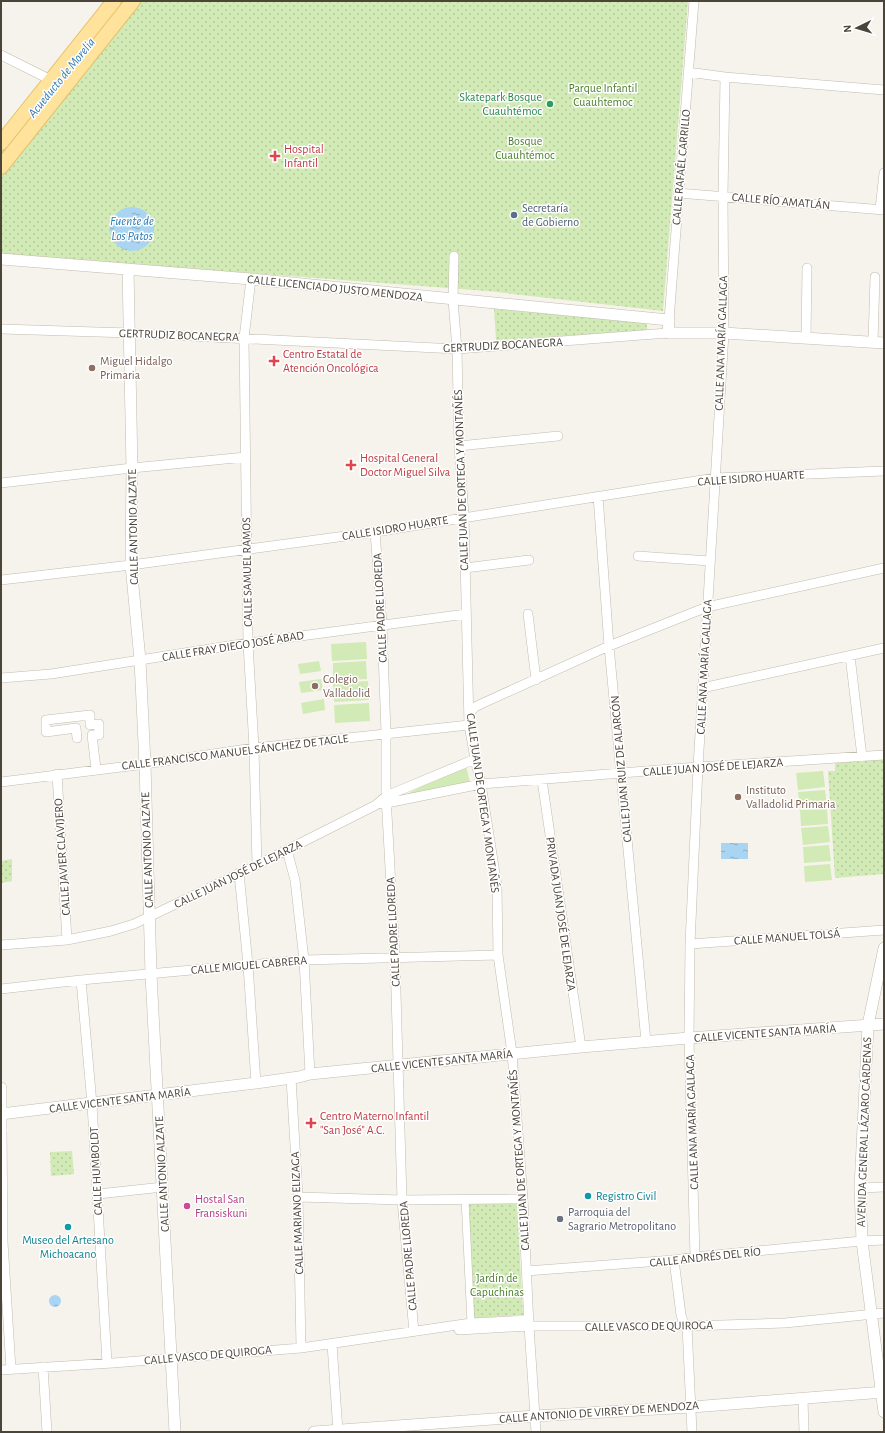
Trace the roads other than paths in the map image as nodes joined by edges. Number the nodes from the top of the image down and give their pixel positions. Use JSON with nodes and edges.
{"nodes":[{"id":1,"x":114,"y":1,"type":"edge"},
{"id":2,"x":133,"y":1,"type":"edge"},
{"id":3,"x":694,"y":1,"type":"edge"},
{"id":4,"x":1,"y":55,"type":"edge"},
{"id":5,"x":688,"y":72,"type":"junction"},
{"id":6,"x":725,"y":77,"type":"junction"},
{"id":7,"x":51,"y":80,"type":"junction"},
{"id":8,"x":884,"y":90,"type":"edge"},
{"id":9,"x":1,"y":143,"type":"edge"},
{"id":10,"x":1,"y":167,"type":"edge"},
{"id":11,"x":884,"y":172,"type":"edge"},
{"id":12,"x":678,"y":193,"type":"junction"},
{"id":13,"x":723,"y":196,"type":"junction"},
{"id":14,"x":882,"y":209,"type":"edge"},
{"id":15,"x":454,"y":256,"type":"dead end"},
{"id":16,"x":1,"y":259,"type":"edge"},
{"id":17,"x":808,"y":268,"type":"dead end"},
{"id":18,"x":128,"y":269,"type":"junction"},
{"id":19,"x":875,"y":277,"type":"dead end"},
{"id":20,"x":251,"y":279,"type":"junction"},
{"id":21,"x":453,"y":300,"type":"junction"},
{"id":22,"x":669,"y":320,"type":"junction"},
{"id":23,"x":1,"y":329,"type":"edge"},
{"id":24,"x":130,"y":333,"type":"junction"},
{"id":25,"x":668,"y":333,"type":"junction"},
{"id":26,"x":724,"y":333,"type":"junction"},
{"id":27,"x":244,"y":338,"type":"junction"},
{"id":28,"x":806,"y":338,"type":"junction"},
{"id":29,"x":878,"y":342,"type":"edge"},
{"id":30,"x":456,"y":350,"type":"junction"},
{"id":31,"x":558,"y":436,"type":"dead end"},
{"id":32,"x":459,"y":446,"type":"junction"},
{"id":33,"x":246,"y":458,"type":"junction"},
{"id":34,"x":132,"y":468,"type":"junction"},
{"id":35,"x":884,"y":471,"type":"edge"},
{"id":36,"x":715,"y":478,"type":"junction"},
{"id":37,"x":1,"y":483,"type":"edge"},
{"id":38,"x":598,"y":496,"type":"junction"},
{"id":39,"x":464,"y":516,"type":"junction"},
{"id":40,"x":375,"y":532,"type":"junction"},
{"id":41,"x":247,"y":550,"type":"junction"},
{"id":42,"x":638,"y":556,"type":"dead end"},
{"id":43,"x":529,"y":560,"type":"dead end"},
{"id":44,"x":710,"y":561,"type":"junction"},
{"id":45,"x":131,"y":566,"type":"junction"},
{"id":46,"x":465,"y":568,"type":"junction"},
{"id":47,"x":884,"y":568,"type":"edge"},
{"id":48,"x":1,"y":580,"type":"edge"},
{"id":49,"x":707,"y":607,"type":"junction"},
{"id":50,"x":466,"y":614,"type":"junction"},
{"id":51,"x":528,"y":614,"type":"dead end"},
{"id":52,"x":382,"y":624,"type":"junction"},
{"id":53,"x":248,"y":642,"type":"junction"},
{"id":54,"x":609,"y":646,"type":"junction"},
{"id":55,"x":884,"y":648,"type":"edge"},
{"id":56,"x":850,"y":656,"type":"junction"},
{"id":57,"x":140,"y":660,"type":"junction"},
{"id":58,"x":1,"y":678,"type":"edge"},
{"id":59,"x":536,"y":680,"type":"junction"},
{"id":60,"x":702,"y":688,"type":"junction"},
{"id":61,"x":469,"y":713,"type":"junction"},
{"id":62,"x":469,"y":725,"type":"junction"},
{"id":63,"x":386,"y":733,"type":"junction"},
{"id":64,"x":77,"y":738,"type":"dead end"},
{"id":65,"x":254,"y":748,"type":"junction"},
{"id":66,"x":884,"y":755,"type":"edge"},
{"id":67,"x":862,"y":757,"type":"junction"},
{"id":68,"x":475,"y":759,"type":"junction"},
{"id":69,"x":145,"y":764,"type":"junction"},
{"id":70,"x":698,"y":767,"type":"junction"},
{"id":71,"x":96,"y":769,"type":"junction"},
{"id":72,"x":57,"y":774,"type":"junction"},
{"id":73,"x":622,"y":774,"type":"junction"},
{"id":74,"x":542,"y":780,"type":"junction"},
{"id":75,"x":1,"y":782,"type":"edge"},
{"id":76,"x":481,"y":784,"type":"junction"},
{"id":77,"x":386,"y":800,"type":"junction"},
{"id":78,"x":287,"y":850,"type":"junction"},
{"id":79,"x":257,"y":865,"type":"junction"},
{"id":80,"x":239,"y":873,"type":"junction"},
{"id":81,"x":149,"y":917,"type":"junction"},
{"id":82,"x":884,"y":930,"type":"edge"},
{"id":83,"x":67,"y":940,"type":"junction"},
{"id":84,"x":690,"y":944,"type":"junction"},
{"id":85,"x":1,"y":945,"type":"edge"},
{"id":86,"x":884,"y":948,"type":"edge"},
{"id":87,"x":498,"y":955,"type":"junction"},
{"id":88,"x":395,"y":958,"type":"junction"},
{"id":89,"x":304,"y":960,"type":"junction"},
{"id":90,"x":248,"y":966,"type":"junction"},
{"id":91,"x":151,"y":974,"type":"junction"},
{"id":92,"x":80,"y":980,"type":"junction"},
{"id":93,"x":1,"y":989,"type":"edge"},
{"id":94,"x":884,"y":1024,"type":"edge"},
{"id":95,"x":868,"y":1025,"type":"junction"},
{"id":96,"x":689,"y":1038,"type":"junction"},
{"id":97,"x":646,"y":1042,"type":"junction"},
{"id":98,"x":581,"y":1047,"type":"junction"},
{"id":99,"x":512,"y":1054,"type":"junction"},
{"id":100,"x":398,"y":1065,"type":"junction"},
{"id":101,"x":310,"y":1074,"type":"junction"},
{"id":102,"x":291,"y":1078,"type":"junction"},
{"id":103,"x":256,"y":1083,"type":"junction"},
{"id":104,"x":1,"y":1088,"type":"edge"},
{"id":105,"x":157,"y":1095,"type":"junction"},
{"id":106,"x":92,"y":1104,"type":"junction"},
{"id":107,"x":1,"y":1114,"type":"edge"},
{"id":108,"x":1,"y":1130,"type":"edge"},
{"id":109,"x":163,"y":1187,"type":"junction"},
{"id":110,"x":884,"y":1187,"type":"edge"},
{"id":111,"x":860,"y":1188,"type":"junction"},
{"id":112,"x":98,"y":1194,"type":"junction"},
{"id":113,"x":298,"y":1197,"type":"junction"},
{"id":114,"x":465,"y":1199,"type":"junction"},
{"id":115,"x":523,"y":1199,"type":"junction"},
{"id":116,"x":402,"y":1200,"type":"junction"},
{"id":117,"x":884,"y":1240,"type":"edge"},
{"id":118,"x":862,"y":1241,"type":"junction"},
{"id":119,"x":2,"y":1242,"type":"edge"},
{"id":120,"x":695,"y":1257,"type":"junction"},
{"id":121,"x":674,"y":1260,"type":"junction"},
{"id":122,"x":526,"y":1271,"type":"junction"},
{"id":123,"x":884,"y":1313,"type":"edge"},
{"id":124,"x":872,"y":1314,"type":"junction"},
{"id":125,"x":471,"y":1323,"type":"junction"},
{"id":126,"x":529,"y":1323,"type":"junction"},
{"id":127,"x":687,"y":1326,"type":"junction"},
{"id":128,"x":414,"y":1332,"type":"junction"},
{"id":129,"x":332,"y":1344,"type":"junction"},
{"id":130,"x":301,"y":1348,"type":"junction"},
{"id":131,"x":172,"y":1359,"type":"junction"},
{"id":132,"x":107,"y":1363,"type":"junction"},
{"id":133,"x":43,"y":1367,"type":"junction"},
{"id":134,"x":11,"y":1369,"type":"junction"},
{"id":135,"x":1,"y":1370,"type":"edge"},
{"id":136,"x":883,"y":1392,"type":"edge"},
{"id":137,"x":803,"y":1398,"type":"junction"},
{"id":138,"x":692,"y":1407,"type":"junction"},
{"id":139,"x":884,"y":1412,"type":"edge"},
{"id":140,"x":535,"y":1416,"type":"junction"},
{"id":141,"x":338,"y":1431,"type":"edge"},
{"id":142,"x":47,"y":1432,"type":"edge"},
{"id":143,"x":175,"y":1432,"type":"edge"},
{"id":144,"x":314,"y":1432,"type":"edge"},
{"id":145,"x":536,"y":1432,"type":"edge"},
{"id":146,"x":692,"y":1432,"type":"edge"},
{"id":147,"x":804,"y":1432,"type":"edge"}],
"edges":[{"from":1,"to":7,"type":"main road"},
{"from":2,"to":10,"type":"main road"},
{"from":3,"to":5,"type":"street","name":"CALLE RAFAÉL CARRILLO"},
{"from":4,"to":7,"type":"street"},
{"from":5,"to":6,"type":"street"},
{"from":5,"to":12,"type":"street","name":"CALLE RAFAÉL CARRILLO"},
{"from":6,"to":8,"type":"street"},
{"from":6,"to":13,"type":"street","name":"CALLE ANA MARÍA GALLAGA"},
{"from":7,"to":9,"type":"main road"},
{"from":11,"to":14,"type":"street"},
{"from":12,"to":13,"type":"street","name":"CALLE RÍO AMATLÁN"},
{"from":12,"to":22,"type":"street","name":"CALLE RAFAÉL CARRILLO"},
{"from":13,"to":14,"type":"street","name":"CALLE RÍO AMATLÁN"},
{"from":13,"to":26,"type":"street","name":"CALLE ANA MARÍA GALLAGA"},
{"from":15,"to":21,"type":"street","name":"CALLE JUAN DE ORTEGA Y MONTAÑÉS"},
{"from":16,"to":18,"type":"street","name":"CALLE LICENCIADO JUSTO MENDOZA"},
{"from":17,"to":28,"type":"street"},
{"from":18,"to":20,"type":"street","name":"CALLE LICENCIADO JUSTO MENDOZA"},
{"from":18,"to":24,"type":"street","name":"CALLE ANTONIO ALZATE"},
{"from":19,"to":29,"type":"street"},
{"from":20,"to":21,"type":"street","name":"CALLE LICENCIADO JUSTO MENDOZA"},
{"from":20,"to":27,"type":"street","name":"CALLE SAMUEL RAMOS"},
{"from":21,"to":22,"type":"street","name":"CALLE LICENCIADO JUSTO MENDOZA"},
{"from":21,"to":30,"type":"street","name":"CALLE JUAN DE ORTEGA Y MONTAÑÉS"},
{"from":22,"to":25,"type":"street","name":"CALLE RAFAÉL CARRILLO"},
{"from":23,"to":24,"type":"street","name":"GERTRUDIZ BOCANEGRA"},
{"from":24,"to":27,"type":"street","name":"GERTRUDIZ BOCANEGRA"},
{"from":24,"to":34,"type":"street","name":"CALLE ANTONIO ALZATE"},
{"from":25,"to":26,"type":"street","name":"GERTRUDIZ BOCANEGRA"},
{"from":25,"to":30,"type":"street","name":"GERTRUDIZ BOCANEGRA"},
{"from":26,"to":28,"type":"street","name":"GERTRUDIZ BOCANEGRA"},
{"from":26,"to":36,"type":"street","name":"CALLE ANA MARÍA GALLAGA"},
{"from":27,"to":30,"type":"street","name":"GERTRUDIZ BOCANEGRA"},
{"from":27,"to":33,"type":"street","name":"CALLE SAMUEL RAMOS"},
{"from":28,"to":29,"type":"street","name":"GERTRUDIZ BOCANEGRA"},
{"from":30,"to":32,"type":"street","name":"CALLE JUAN DE ORTEGA Y MONTAÑÉS"},
{"from":31,"to":32,"type":"street"},
{"from":32,"to":39,"type":"street","name":"CALLE JUAN DE ORTEGA Y MONTAÑÉS"},
{"from":33,"to":34,"type":"street"},
{"from":33,"to":41,"type":"street","name":"CALLE SAMUEL RAMOS"},
{"from":34,"to":37,"type":"street"},
{"from":34,"to":45,"type":"street","name":"CALLE ANTONIO ALZATE"},
{"from":35,"to":36,"type":"street","name":"CALLE ISIDRO HUARTE"},
{"from":36,"to":38,"type":"street","name":"CALLE ISIDRO HUARTE"},
{"from":36,"to":44,"type":"street","name":"CALLE ANA MARÍA GALLAGA"},
{"from":38,"to":39,"type":"street","name":"CALLE ISIDRO HUARTE"},
{"from":38,"to":54,"type":"street","name":"CALLE JUAN RUIZ DE ALARCÓN"},
{"from":39,"to":40,"type":"street","name":"CALLE ISIDRO HUARTE"},
{"from":39,"to":46,"type":"street","name":"CALLE JUAN DE ORTEGA Y MONTAÑÉS"},
{"from":40,"to":41,"type":"street","name":"CALLE ISIDRO HUARTE"},
{"from":40,"to":52,"type":"street","name":"CALLE PADRE LLOREDA"},
{"from":41,"to":45,"type":"street","name":"CALLE ISIDRO HUARTE"},
{"from":41,"to":53,"type":"street","name":"CALLE SAMUEL RAMOS"},
{"from":42,"to":44,"type":"street"},
{"from":43,"to":46,"type":"street"},
{"from":44,"to":49,"type":"street","name":"CALLE ANA MARÍA GALLAGA"},
{"from":45,"to":48,"type":"street","name":"CALLE ISIDRO HUARTE"},
{"from":45,"to":57,"type":"street","name":"CALLE ANTONIO ALZATE"},
{"from":46,"to":50,"type":"street","name":"CALLE JUAN DE ORTEGA Y MONTAÑÉS"},
{"from":47,"to":49,"type":"street"},
{"from":49,"to":54,"type":"street"},
{"from":49,"to":60,"type":"street","name":"CALLE ANA MARÍA GALLAGA"},
{"from":50,"to":52,"type":"street","name":"CALLE FRAY DIEGO JOSÉ ABAD"},
{"from":50,"to":61,"type":"street","name":"CALLE JUAN DE ORTEGA Y MONTAÑÉS"},
{"from":51,"to":59,"type":"street"},
{"from":52,"to":53,"type":"street","name":"CALLE FRAY DIEGO JOSÉ ABAD"},
{"from":52,"to":63,"type":"street","name":"CALLE PADRE LLOREDA"},
{"from":53,"to":57,"type":"street","name":"CALLE FRAY DIEGO JOSÉ ABAD"},
{"from":53,"to":65,"type":"street","name":"CALLE SAMUEL RAMOS"},
{"from":54,"to":59,"type":"street"},
{"from":54,"to":73,"type":"street","name":"CALLE JUAN RUIZ DE ALARCÓN"},
{"from":55,"to":56,"type":"street"},
{"from":56,"to":60,"type":"street"},
{"from":56,"to":67,"type":"street"},
{"from":57,"to":58,"type":"street","name":"CALLE FRAY DIEGO JOSÉ ABAD"},
{"from":57,"to":69,"type":"street","name":"CALLE ANTONIO ALZATE"},
{"from":59,"to":61,"type":"street"},
{"from":60,"to":70,"type":"street","name":"CALLE ANA MARÍA GALLAGA"},
{"from":61,"to":62,"type":"street","name":"CALLE JUAN DE ORTEGA Y MONTAÑÉS"},
{"from":62,"to":63,"type":"street","name":"CALLE FRANCISCO MANUEL SÁNCHEZ DE TAGLE"},
{"from":62,"to":68,"type":"street","name":"CALLE JUAN DE ORTEGA Y MONTAÑÉS"},
{"from":63,"to":65,"type":"street","name":"CALLE FRANCISCO MANUEL SÁNCHEZ DE TAGLE"},
{"from":63,"to":77,"type":"street","name":"CALLE PADRE LLOREDA"},
{"from":64,"to":71,"type":"street"},
{"from":65,"to":69,"type":"street","name":"CALLE FRANCISCO MANUEL SÁNCHEZ DE TAGLE"},
{"from":65,"to":79,"type":"street","name":"CALLE SAMUEL RAMOS"},
{"from":66,"to":67,"type":"street","name":"CALLE JUAN JOSÉ DE LEJARZA"},
{"from":67,"to":70,"type":"street","name":"CALLE JUAN JOSÉ DE LEJARZA"},
{"from":68,"to":76,"type":"street","name":"CALLE JUAN DE ORTEGA Y MONTAÑÉS"},
{"from":68,"to":77,"type":"street","name":"CALLE JUAN JOSÉ DE LEJARZA"},
{"from":69,"to":71,"type":"street","name":"CALLE FRANCISCO MANUEL SÁNCHEZ DE TAGLE"},
{"from":69,"to":81,"type":"street","name":"CALLE ANTONIO ALZATE"},
{"from":70,"to":73,"type":"street","name":"CALLE JUAN JOSÉ DE LEJARZA"},
{"from":70,"to":84,"type":"street","name":"CALLE ANA MARÍA GALLAGA"},
{"from":71,"to":72,"type":"street","name":"CALLE FRANCISCO MANUEL SÁNCHEZ DE TAGLE"},
{"from":72,"to":75,"type":"street","name":"CALLE FRANCISCO MANUEL SÁNCHEZ DE TAGLE"},
{"from":72,"to":83,"type":"street","name":"CALLE JAVIER CLAVIJERO"},
{"from":73,"to":74,"type":"street","name":"CALLE JUAN JOSÉ DE LEJARZA"},
{"from":73,"to":97,"type":"street","name":"CALLE JUAN RUIZ DE ALARCÓN"},
{"from":74,"to":76,"type":"street","name":"CALLE JUAN JOSÉ DE LEJARZA"},
{"from":74,"to":98,"type":"street","name":"PRIVADA JUAN JOSÉ DE LEJARZA"},
{"from":76,"to":77,"type":"street","name":"CALLE JUAN JOSÉ DE LEJARZA"},
{"from":76,"to":87,"type":"street","name":"CALLE JUAN DE ORTEGA Y MONTAÑÉS"},
{"from":77,"to":78,"type":"street","name":"CALLE JUAN JOSÉ DE LEJARZA"},
{"from":77,"to":88,"type":"street","name":"CALLE PADRE LLOREDA"},
{"from":78,"to":79,"type":"street","name":"CALLE JUAN JOSÉ DE LEJARZA"},
{"from":78,"to":89,"type":"street"},
{"from":79,"to":80,"type":"street","name":"CALLE JUAN JOSÉ DE LEJARZA"},
{"from":80,"to":81,"type":"street","name":"CALLE JUAN JOSÉ DE LEJARZA"},
{"from":80,"to":90,"type":"street"},
{"from":81,"to":83,"type":"street","name":"CALLE JUAN JOSÉ DE LEJARZA"},
{"from":81,"to":91,"type":"street","name":"CALLE ANTONIO ALZATE"},
{"from":82,"to":84,"type":"street","name":"CALLE MANUEL TOLSÁ"},
{"from":83,"to":85,"type":"street","name":"CALLE JUAN JOSÉ DE LEJARZA"},
{"from":84,"to":96,"type":"street","name":"CALLE ANA MARÍA GALLAGA"},
{"from":86,"to":95,"type":"street","name":"AVENIDA GENERAL LÁZARO CÁRDENAS"},
{"from":87,"to":88,"type":"street","name":"CALLE MIGUEL CABRERA"},
{"from":87,"to":99,"type":"street","name":"CALLE JUAN DE ORTEGA Y MONTAÑÉS"},
{"from":88,"to":89,"type":"street","name":"CALLE MIGUEL CABRERA"},
{"from":88,"to":100,"type":"street","name":"CALLE PADRE LLOREDA"},
{"from":89,"to":90,"type":"street","name":"CALLE MIGUEL CABRERA"},
{"from":89,"to":101,"type":"street"},
{"from":90,"to":91,"type":"street","name":"CALLE MIGUEL CABRERA"},
{"from":90,"to":103,"type":"street"},
{"from":91,"to":92,"type":"street","name":"CALLE MIGUEL CABRERA"},
{"from":91,"to":105,"type":"street","name":"CALLE ANTONIO ALZATE"},
{"from":92,"to":93,"type":"street","name":"CALLE MIGUEL CABRERA"},
{"from":92,"to":106,"type":"street","name":"CALLE HUMBOLDT"},
{"from":94,"to":95,"type":"street","name":"CALLE VICENTE SANTA MARÍA"},
{"from":95,"to":96,"type":"street","name":"CALLE VICENTE SANTA MARÍA"},
{"from":95,"to":111,"type":"street","name":"AVENIDA GENERAL LÁZARO CÁRDENAS"},
{"from":96,"to":97,"type":"street","name":"CALLE VICENTE SANTA MARÍA"},
{"from":96,"to":120,"type":"street","name":"CALLE ANA MARÍA GALLAGA"},
{"from":97,"to":98,"type":"street","name":"CALLE VICENTE SANTA MARÍA"},
{"from":98,"to":99,"type":"street","name":"CALLE VICENTE SANTA MARÍA"},
{"from":99,"to":100,"type":"street","name":"CALLE VICENTE SANTA MARÍA"},
{"from":99,"to":115,"type":"street","name":"CALLE JUAN DE ORTEGA Y MONTAÑÉS"},
{"from":100,"to":101,"type":"street","name":"CALLE VICENTE SANTA MARÍA"},
{"from":100,"to":116,"type":"street","name":"CALLE PADRE LLOREDA"},
{"from":101,"to":102,"type":"street","name":"CALLE VICENTE SANTA MARÍA"},
{"from":102,"to":103,"type":"street","name":"CALLE VICENTE SANTA MARÍA"},
{"from":102,"to":113,"type":"street","name":"CALLE MARIANO ELIZAGA"},
{"from":103,"to":105,"type":"street","name":"CALLE VICENTE SANTA MARÍA"},
{"from":104,"to":107,"type":"street"},
{"from":105,"to":106,"type":"street","name":"CALLE VICENTE SANTA MARÍA"},
{"from":105,"to":109,"type":"street","name":"CALLE ANTONIO ALZATE"},
{"from":106,"to":107,"type":"street","name":"CALLE VICENTE SANTA MARÍA"},
{"from":106,"to":112,"type":"street","name":"CALLE HUMBOLDT"},
{"from":107,"to":108,"type":"street"},
{"from":108,"to":119,"type":"street"},
{"from":109,"to":112,"type":"street"},
{"from":109,"to":131,"type":"street","name":"CALLE ANTONIO ALZATE"},
{"from":110,"to":111,"type":"street"},
{"from":111,"to":118,"type":"street","name":"AVENIDA GENERAL LÁZARO CÁRDENAS"},
{"from":112,"to":132,"type":"street","name":"CALLE HUMBOLDT"},
{"from":113,"to":116,"type":"street"},
{"from":113,"to":130,"type":"street","name":"CALLE MARIANO ELIZAGA"},
{"from":114,"to":115,"type":"street"},
{"from":114,"to":116,"type":"street"},
{"from":114,"to":125,"type":"street"},
{"from":115,"to":122,"type":"street","name":"CALLE JUAN DE ORTEGA Y MONTAÑÉS"},
{"from":116,"to":128,"type":"street","name":"CALLE PADRE LLOREDA"},
{"from":117,"to":118,"type":"street","name":"CALLE ANDRÉS DEL RÍO"},
{"from":118,"to":120,"type":"street","name":"CALLE ANDRÉS DEL RÍO"},
{"from":118,"to":124,"type":"street","name":"AVENIDA GENERAL LÁZARO CÁRDENAS"},
{"from":119,"to":134,"type":"street"},
{"from":120,"to":121,"type":"street","name":"CALLE ANDRÉS DEL RÍO"},
{"from":121,"to":122,"type":"street","name":"CALLE ANDRÉS DEL RÍO"},
{"from":121,"to":127,"type":"street"},
{"from":122,"to":126,"type":"street","name":"CALLE JUAN DE ORTEGA Y MONTAÑÉS"},
{"from":123,"to":124,"type":"street","name":"CALLE VASCO DE QUIROGA"},
{"from":124,"to":127,"type":"street","name":"CALLE VASCO DE QUIROGA"},
{"from":124,"to":136,"type":"street","name":"AVENIDA GENERAL LÁZARO CÁRDENAS"},
{"from":125,"to":126,"type":"street","name":"CALLE VASCO DE QUIROGA"},
{"from":125,"to":128,"type":"street","name":"CALLE VASCO DE QUIROGA"},
{"from":126,"to":127,"type":"street","name":"CALLE VASCO DE QUIROGA"},
{"from":126,"to":128,"type":"street","name":"CALLE VASCO DE QUIROGA"},
{"from":126,"to":140,"type":"street","name":"CALLE JUAN DE ORTEGA Y MONTAÑÉS"},
{"from":127,"to":138,"type":"street"},
{"from":128,"to":129,"type":"street","name":"CALLE VASCO DE QUIROGA"},
{"from":129,"to":130,"type":"street","name":"CALLE VASCO DE QUIROGA"},
{"from":129,"to":141,"type":"street"},
{"from":130,"to":131,"type":"street","name":"CALLE VASCO DE QUIROGA"},
{"from":131,"to":132,"type":"street","name":"CALLE VASCO DE QUIROGA"},
{"from":131,"to":143,"type":"street","name":"CALLE ANTONIO ALZATE"},
{"from":132,"to":133,"type":"street","name":"CALLE VASCO DE QUIROGA"},
{"from":133,"to":134,"type":"street","name":"CALLE VASCO DE QUIROGA"},
{"from":133,"to":142,"type":"street"},
{"from":134,"to":135,"type":"street","name":"CALLE VASCO DE QUIROGA"},
{"from":136,"to":137,"type":"street","name":"CALLE ANTONIO DE VIRREY DE MENDOZA"},
{"from":136,"to":139,"type":"street","name":"AVENIDA GENERAL LÁZARO CÁRDENAS"},
{"from":137,"to":138,"type":"street","name":"CALLE ANTONIO DE VIRREY DE MENDOZA"},
{"from":137,"to":147,"type":"street"},
{"from":138,"to":140,"type":"street","name":"CALLE ANTONIO DE VIRREY DE MENDOZA"},
{"from":138,"to":146,"type":"street"},
{"from":140,"to":141,"type":"street","name":"CALLE ANTONIO DE VIRREY DE MENDOZA"},
{"from":140,"to":145,"type":"street","name":"CALLE JUAN DE ORTEGA Y MONTAÑÉS"},
{"from":141,"to":144,"type":"street","name":"CALLE ANTONIO DE VIRREY DE MENDOZA"}]}
